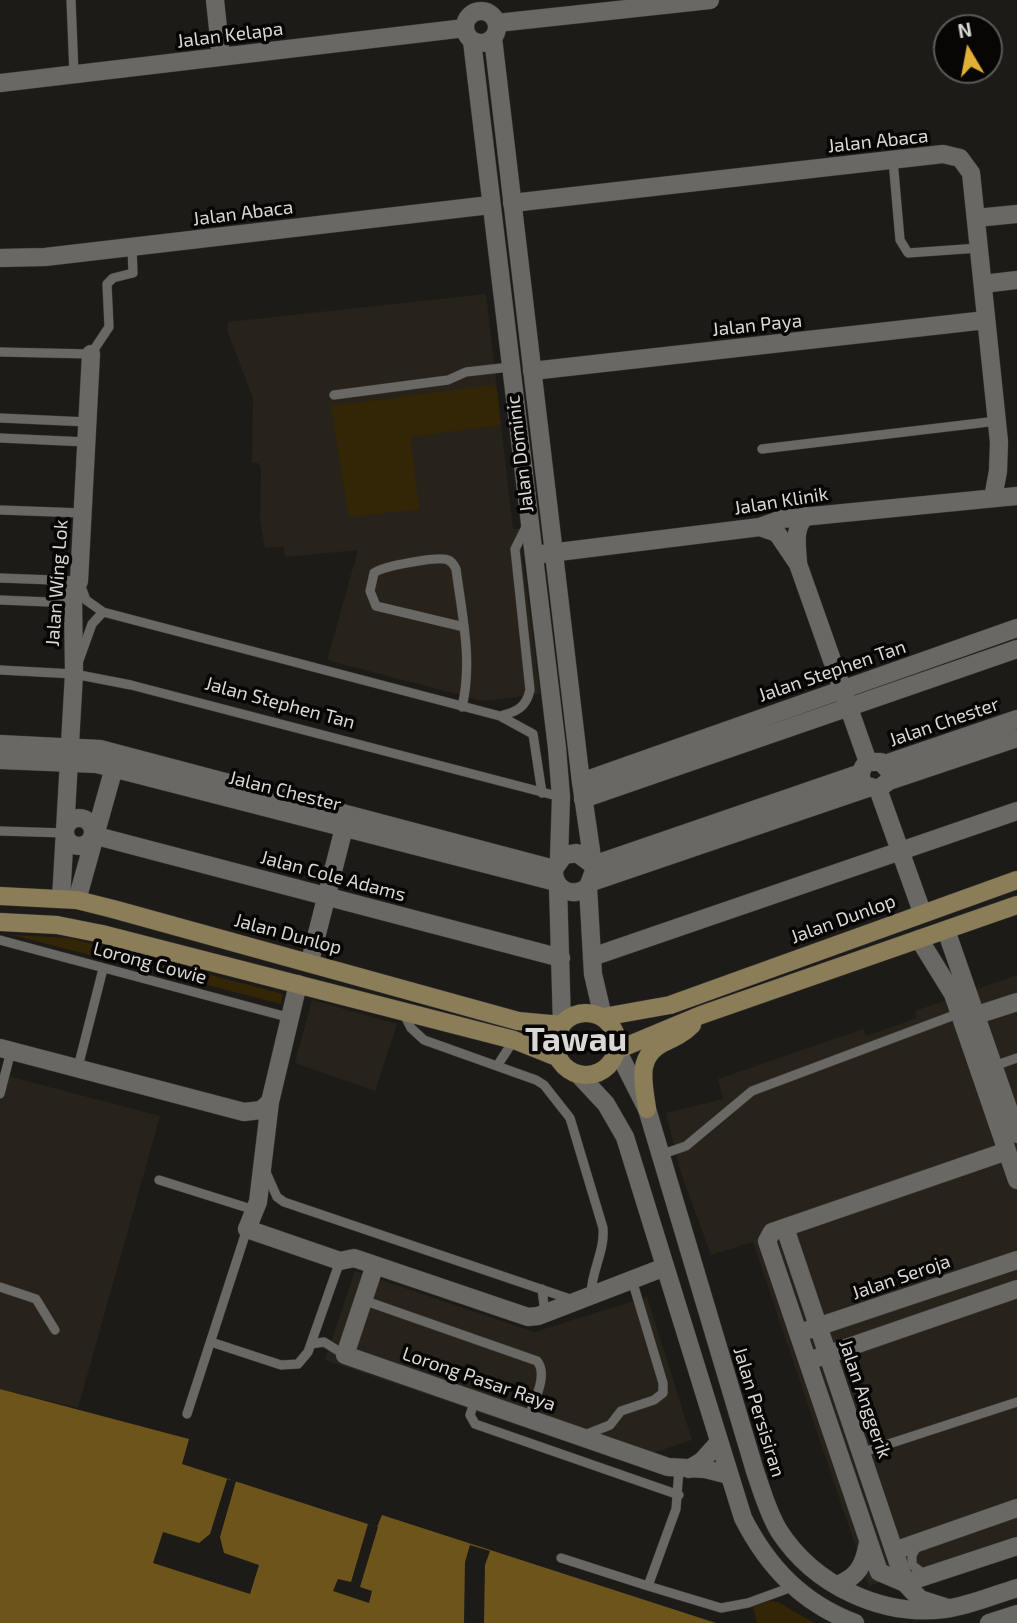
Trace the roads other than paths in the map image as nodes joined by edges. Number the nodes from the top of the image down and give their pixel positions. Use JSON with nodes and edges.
{"nodes":[{"id":1,"x":71,"y":0,"type":"edge"},
{"id":2,"x":215,"y":0,"type":"edge"},
{"id":3,"x":710,"y":0,"type":"edge"},
{"id":4,"x":493,"y":19,"type":"edge"},
{"id":5,"x":469,"y":21,"type":"edge"},
{"id":6,"x":221,"y":57,"type":"junction"},
{"id":7,"x":74,"y":76,"type":"junction"},
{"id":8,"x":0,"y":83,"type":"edge"},
{"id":9,"x":893,"y":160,"type":"junction"},
{"id":10,"x":512,"y":203,"type":"junction"},
{"id":11,"x":490,"y":205,"type":"junction"},
{"id":12,"x":1017,"y":214,"type":"edge"},
{"id":13,"x":976,"y":218,"type":"junction"},
{"id":14,"x":132,"y":247,"type":"junction"},
{"id":15,"x":979,"y":248,"type":"junction"},
{"id":16,"x":0,"y":258,"type":"edge"},
{"id":17,"x":1017,"y":280,"type":"edge"},
{"id":18,"x":983,"y":284,"type":"junction"},
{"id":19,"x":986,"y":320,"type":"junction"},
{"id":20,"x":0,"y":352,"type":"edge"},
{"id":21,"x":91,"y":354,"type":"junction"},
{"id":22,"x":510,"y":367,"type":"junction"},
{"id":23,"x":532,"y":371,"type":"junction"},
{"id":24,"x":334,"y":395,"type":"dead end"},
{"id":25,"x":0,"y":418,"type":"edge"},
{"id":26,"x":997,"y":421,"type":"junction"},
{"id":27,"x":88,"y":422,"type":"junction"},
{"id":28,"x":0,"y":438,"type":"edge"},
{"id":29,"x":87,"y":442,"type":"junction"},
{"id":30,"x":999,"y":442,"type":"junction"},
{"id":31,"x":762,"y":449,"type":"dead end"},
{"id":32,"x":1017,"y":494,"type":"edge"},
{"id":33,"x":993,"y":498,"type":"junction"},
{"id":34,"x":0,"y":510,"type":"edge"},
{"id":35,"x":83,"y":513,"type":"junction"},
{"id":36,"x":806,"y":516,"type":"junction"},
{"id":37,"x":529,"y":521,"type":"junction"},
{"id":38,"x":760,"y":527,"type":"junction"},
{"id":39,"x":553,"y":552,"type":"junction"},
{"id":40,"x":534,"y":555,"type":"junction"},
{"id":41,"x":799,"y":564,"type":"junction"},
{"id":42,"x":0,"y":578,"type":"edge"},
{"id":43,"x":79,"y":581,"type":"junction"},
{"id":44,"x":0,"y":600,"type":"edge"},
{"id":45,"x":73,"y":603,"type":"junction"},
{"id":46,"x":103,"y":612,"type":"junction"},
{"id":47,"x":464,"y":628,"type":"junction"},
{"id":48,"x":1017,"y":628,"type":"edge"},
{"id":49,"x":1017,"y":649,"type":"edge"},
{"id":50,"x":0,"y":670,"type":"edge"},
{"id":51,"x":74,"y":674,"type":"junction"},
{"id":52,"x":843,"y":690,"type":"junction"},
{"id":53,"x":462,"y":707,"type":"junction"},
{"id":54,"x":849,"y":707,"type":"junction"},
{"id":55,"x":500,"y":716,"type":"junction"},
{"id":56,"x":1017,"y":719,"type":"edge"},
{"id":57,"x":1017,"y":738,"type":"edge"},
{"id":58,"x":0,"y":744,"type":"edge"},
{"id":59,"x":70,"y":755,"type":"junction"},
{"id":60,"x":0,"y":760,"type":"edge"},
{"id":61,"x":116,"y":761,"type":"junction"},
{"id":62,"x":875,"y":776,"type":"junction"},
{"id":63,"x":542,"y":793,"type":"junction"},
{"id":64,"x":561,"y":797,"type":"junction"},
{"id":65,"x":583,"y":799,"type":"junction"},
{"id":66,"x":1017,"y":811,"type":"edge"},
{"id":67,"x":344,"y":828,"type":"junction"},
{"id":68,"x":0,"y":831,"type":"edge"},
{"id":69,"x":65,"y":833,"type":"junction"},
{"id":70,"x":93,"y":835,"type":"junction"},
{"id":71,"x":900,"y":851,"type":"junction"},
{"id":72,"x":556,"y":874,"type":"junction"},
{"id":73,"x":591,"y":878,"type":"junction"},
{"id":74,"x":1017,"y":880,"type":"edge"},
{"id":75,"x":0,"y":896,"type":"edge"},
{"id":76,"x":327,"y":896,"type":"junction"},
{"id":77,"x":69,"y":900,"type":"junction"},
{"id":78,"x":1017,"y":905,"type":"edge"},
{"id":79,"x":922,"y":912,"type":"junction"},
{"id":80,"x":0,"y":922,"type":"edge"},
{"id":81,"x":882,"y":927,"type":"junction"},
{"id":82,"x":946,"y":930,"type":"junction"},
{"id":83,"x":102,"y":933,"type":"junction"},
{"id":84,"x":919,"y":939,"type":"junction"},
{"id":85,"x":0,"y":940,"type":"edge"},
{"id":86,"x":259,"y":948,"type":"junction"},
{"id":87,"x":592,"y":957,"type":"junction"},
{"id":88,"x":561,"y":958,"type":"junction"},
{"id":89,"x":310,"y":961,"type":"junction"},
{"id":90,"x":103,"y":969,"type":"junction"},
{"id":91,"x":298,"y":984,"type":"junction"},
{"id":92,"x":1017,"y":1002,"type":"edge"},
{"id":93,"x":966,"y":1006,"type":"junction"},
{"id":94,"x":402,"y":1011,"type":"junction"},
{"id":95,"x":701,"y":1015,"type":"junction"},
{"id":96,"x":603,"y":1017,"type":"junction"},
{"id":97,"x":291,"y":1018,"type":"junction"},
{"id":98,"x":562,"y":1025,"type":"junction"},
{"id":99,"x":513,"y":1040,"type":"junction"},
{"id":100,"x":6,"y":1049,"type":"edge"},
{"id":101,"x":617,"y":1051,"type":"junction"},
{"id":102,"x":559,"y":1058,"type":"junction"},
{"id":103,"x":1017,"y":1058,"type":"edge"},
{"id":104,"x":497,"y":1066,"type":"junction"},
{"id":105,"x":994,"y":1066,"type":"junction"},
{"id":106,"x":78,"y":1067,"type":"junction"},
{"id":107,"x":578,"y":1074,"type":"junction"},
{"id":108,"x":0,"y":1094,"type":"edge"},
{"id":109,"x":270,"y":1102,"type":"junction"},
{"id":110,"x":647,"y":1109,"type":"junction"},
{"id":111,"x":244,"y":1112,"type":"junction"},
{"id":112,"x":1016,"y":1129,"type":"edge"},
{"id":113,"x":1007,"y":1151,"type":"junction"},
{"id":114,"x":660,"y":1154,"type":"junction"},
{"id":115,"x":263,"y":1165,"type":"junction"},
{"id":116,"x":159,"y":1180,"type":"dead end"},
{"id":117,"x":1017,"y":1180,"type":"edge"},
{"id":118,"x":248,"y":1208,"type":"junction"},
{"id":119,"x":785,"y":1228,"type":"junction"},
{"id":120,"x":247,"y":1229,"type":"junction"},
{"id":121,"x":340,"y":1261,"type":"junction"},
{"id":122,"x":1017,"y":1261,"type":"edge"},
{"id":123,"x":375,"y":1265,"type":"junction"},
{"id":124,"x":665,"y":1267,"type":"junction"},
{"id":125,"x":632,"y":1280,"type":"junction"},
{"id":126,"x":699,"y":1285,"type":"junction"},
{"id":127,"x":0,"y":1287,"type":"edge"},
{"id":128,"x":542,"y":1289,"type":"junction"},
{"id":129,"x":1017,"y":1289,"type":"edge"},
{"id":130,"x":584,"y":1298,"type":"junction"},
{"id":131,"x":363,"y":1300,"type":"junction"},
{"id":132,"x":544,"y":1313,"type":"junction"},
{"id":133,"x":818,"y":1327,"type":"junction"},
{"id":134,"x":55,"y":1330,"type":"dead end"},
{"id":135,"x":798,"y":1334,"type":"junction"},
{"id":136,"x":211,"y":1342,"type":"junction"},
{"id":137,"x":311,"y":1344,"type":"junction"},
{"id":138,"x":828,"y":1354,"type":"junction"},
{"id":139,"x":345,"y":1355,"type":"junction"},
{"id":140,"x":807,"y":1361,"type":"junction"},
{"id":141,"x":475,"y":1400,"type":"junction"},
{"id":142,"x":1017,"y":1402,"type":"edge"},
{"id":143,"x":187,"y":1414,"type":"dead end"},
{"id":144,"x":528,"y":1419,"type":"junction"},
{"id":145,"x":581,"y":1437,"type":"junction"},
{"id":146,"x":719,"y":1442,"type":"junction"},
{"id":147,"x":861,"y":1453,"type":"junction"},
{"id":148,"x":685,"y":1469,"type":"junction"},
{"id":149,"x":729,"y":1475,"type":"junction"},
{"id":150,"x":679,"y":1495,"type":"junction"},
{"id":151,"x":1017,"y":1508,"type":"edge"},
{"id":152,"x":868,"y":1542,"type":"junction"},
{"id":153,"x":920,"y":1542,"type":"junction"},
{"id":154,"x":1017,"y":1546,"type":"edge"},
{"id":155,"x":894,"y":1550,"type":"junction"},
{"id":156,"x":561,"y":1558,"type":"dead end"},
{"id":157,"x":927,"y":1576,"type":"junction"},
{"id":158,"x":905,"y":1583,"type":"junction"},
{"id":159,"x":837,"y":1585,"type":"junction"},
{"id":160,"x":648,"y":1586,"type":"junction"},
{"id":161,"x":792,"y":1587,"type":"junction"},
{"id":162,"x":1017,"y":1588,"type":"edge"},
{"id":163,"x":949,"y":1608,"type":"junction"},
{"id":164,"x":1017,"y":1614,"type":"edge"},
{"id":165,"x":855,"y":1623,"type":"edge"},
{"id":166,"x":989,"y":1623,"type":"edge"}],
"edges":[{"from":1,"to":7,"type":"lane"},
{"from":2,"to":6,"type":"street"},
{"from":3,"to":4,"type":"street"},
{"from":4,"to":5,"type":"street"},
{"from":4,"to":5,"type":"street"},
{"from":4,"to":10,"type":"street","name":"Jalan Dominic"},
{"from":5,"to":6,"type":"street","name":"Jalan Kelapa"},
{"from":5,"to":11,"type":"street","name":"Jalan Dominic"},
{"from":6,"to":7,"type":"street","name":"Jalan Kelapa"},
{"from":7,"to":8,"type":"street","name":"Jalan Kelapa"},
{"from":9,"to":10,"type":"street","name":"Jalan Abaca"},
{"from":9,"to":13,"type":"street","name":"Jalan Abaca"},
{"from":9,"to":15,"type":"lane"},
{"from":10,"to":11,"type":"street","name":"Jalan Abaca"},
{"from":10,"to":23,"type":"street","name":"Jalan Dominic"},
{"from":11,"to":14,"type":"street","name":"Jalan Abaca"},
{"from":11,"to":22,"type":"street","name":"Jalan Dominic"},
{"from":12,"to":13,"type":"street"},
{"from":13,"to":15,"type":"street","name":"Jalan Abaca"},
{"from":14,"to":16,"type":"street","name":"Jalan Abaca"},
{"from":14,"to":21,"type":"lane"},
{"from":15,"to":18,"type":"street","name":"Jalan Abaca"},
{"from":17,"to":18,"type":"street"},
{"from":18,"to":19,"type":"street","name":"Jalan Abaca"},
{"from":19,"to":23,"type":"street","name":"Jalan Paya"},
{"from":19,"to":26,"type":"street","name":"Jalan Abaca"},
{"from":20,"to":21,"type":"lane"},
{"from":21,"to":27,"type":"street","name":"Jalan Wing Lok"},
{"from":22,"to":24,"type":"lane"},
{"from":22,"to":37,"type":"street","name":"Jalan Dominic"},
{"from":23,"to":39,"type":"street","name":"Jalan Dominic"},
{"from":25,"to":27,"type":"lane"},
{"from":26,"to":30,"type":"street","name":"Jalan Abaca"},
{"from":26,"to":31,"type":"lane"},
{"from":27,"to":29,"type":"street","name":"Jalan Wing Lok"},
{"from":28,"to":29,"type":"lane"},
{"from":29,"to":35,"type":"street","name":"Jalan Wing Lok"},
{"from":30,"to":32,"type":"street"},
{"from":30,"to":33,"type":"street"},
{"from":32,"to":33,"type":"street","name":"Jalan Klinik"},
{"from":33,"to":36,"type":"street","name":"Jalan Klinik"},
{"from":34,"to":35,"type":"lane"},
{"from":35,"to":43,"type":"street","name":"Jalan Wing Lok"},
{"from":36,"to":38,"type":"street","name":"Jalan Klinik"},
{"from":36,"to":41,"type":"street"},
{"from":37,"to":40,"type":"street","name":"Jalan Dominic"},
{"from":37,"to":55,"type":"lane"},
{"from":38,"to":39,"type":"street","name":"Jalan Klinik"},
{"from":38,"to":41,"type":"street"},
{"from":39,"to":40,"type":"street","name":"Jalan Klinik"},
{"from":39,"to":65,"type":"street","name":"Jalan Dominic"},
{"from":40,"to":64,"type":"street","name":"Jalan Dominic"},
{"from":41,"to":52,"type":"street"},
{"from":42,"to":43,"type":"lane"},
{"from":43,"to":45,"type":"street","name":"Jalan Wing Lok"},
{"from":43,"to":46,"type":"lane"},
{"from":44,"to":45,"type":"lane"},
{"from":45,"to":51,"type":"street","name":"Jalan Wing Lok"},
{"from":46,"to":51,"type":"lane"},
{"from":46,"to":53,"type":"lane"},
{"from":47,"to":47,"type":"lane"},
{"from":47,"to":53,"type":"lane"},
{"from":48,"to":52,"type":"street","name":"Jalan Stephen Tan"},
{"from":49,"to":54,"type":"street","name":"Jalan Stephen Tan"},
{"from":50,"to":51,"type":"lane","name":"Jalan Stephen Tan"},
{"from":51,"to":59,"type":"street","name":"Jalan Wing Lok"},
{"from":51,"to":63,"type":"lane","name":"Jalan Stephen Tan"},
{"from":52,"to":54,"type":"street"},
{"from":52,"to":65,"type":"street","name":"Jalan Stephen Tan"},
{"from":53,"to":55,"type":"lane"},
{"from":54,"to":62,"type":"street"},
{"from":54,"to":65,"type":"street","name":"Jalan Stephen Tan"},
{"from":55,"to":63,"type":"lane"},
{"from":56,"to":62,"type":"street","name":"Jalan Chester"},
{"from":57,"to":62,"type":"street","name":"Jalan Chester"},
{"from":58,"to":59,"type":"street","name":"Jalan Chester"},
{"from":59,"to":60,"type":"street","name":"Jalan Chester"},
{"from":59,"to":61,"type":"street","name":"Jalan Chester"},
{"from":59,"to":69,"type":"street","name":"Jalan Wing Lok"},
{"from":61,"to":67,"type":"street","name":"Jalan Chester"},
{"from":61,"to":70,"type":"street"},
{"from":61,"to":72,"type":"street","name":"Jalan Chester"},
{"from":62,"to":71,"type":"street"},
{"from":62,"to":73,"type":"street","name":"Jalan Chester"},
{"from":63,"to":64,"type":"lane","name":"Jalan Stephen Tan"},
{"from":64,"to":65,"type":"street"},
{"from":64,"to":72,"type":"street","name":"Jalan Dominic"},
{"from":65,"to":73,"type":"street","name":"Jalan Dominic"},
{"from":66,"to":71,"type":"street"},
{"from":67,"to":72,"type":"street","name":"Jalan Chester"},
{"from":67,"to":76,"type":"street"},
{"from":68,"to":69,"type":"lane"},
{"from":69,"to":70,"type":"street","name":"Jalan Cole Adams"},
{"from":69,"to":77,"type":"street","name":"Jalan Wing Lok"},
{"from":70,"to":76,"type":"street","name":"Jalan Cole Adams"},
{"from":70,"to":77,"type":"street"},
{"from":71,"to":79,"type":"street"},
{"from":71,"to":87,"type":"street"},
{"from":72,"to":73,"type":"street"},
{"from":72,"to":73,"type":"street"},
{"from":72,"to":88,"type":"street","name":"Jalan Dominic"},
{"from":73,"to":87,"type":"street","name":"Jalan Dominic"},
{"from":74,"to":79,"type":"main road","name":"Jalan Dunlop"},
{"from":75,"to":77,"type":"main road","name":"Jalan Dunlop"},
{"from":76,"to":88,"type":"street","name":"Jalan Cole Adams"},
{"from":76,"to":89,"type":"street"},
{"from":77,"to":83,"type":"main road"},
{"from":77,"to":86,"type":"main road","name":"Jalan Dunlop"},
{"from":78,"to":82,"type":"main road"},
{"from":79,"to":81,"type":"main road","name":"Jalan Dunlop"},
{"from":80,"to":83,"type":"main road"},
{"from":81,"to":82,"type":"main road"},
{"from":81,"to":96,"type":"main road","name":"Jalan Dunlop"},
{"from":82,"to":84,"type":"main road"},
{"from":82,"to":93,"type":"street"},
{"from":83,"to":91,"type":"main road"},
{"from":84,"to":93,"type":"street"},
{"from":84,"to":95,"type":"main road"},
{"from":85,"to":90,"type":"lane","name":"Lorong Cowie"},
{"from":86,"to":89,"type":"main road","name":"Jalan Dunlop"},
{"from":86,"to":91,"type":"main road"},
{"from":87,"to":96,"type":"street","name":"Jalan Dominic"},
{"from":88,"to":98,"type":"street","name":"Jalan Dominic"},
{"from":89,"to":98,"type":"main road","name":"Jalan Dunlop"},
{"from":90,"to":97,"type":"lane","name":"Lorong Cowie"},
{"from":90,"to":106,"type":"lane"},
{"from":91,"to":94,"type":"main road"},
{"from":91,"to":97,"type":"street"},
{"from":92,"to":93,"type":"street"},
{"from":93,"to":105,"type":"street"},
{"from":93,"to":113,"type":"street"},
{"from":93,"to":114,"type":"lane"},
{"from":94,"to":99,"type":"main road"},
{"from":94,"to":104,"type":"lane"},
{"from":95,"to":101,"type":"main road"},
{"from":95,"to":110,"type":"main road"},
{"from":96,"to":98,"type":"main road"},
{"from":96,"to":101,"type":"main road"},
{"from":97,"to":109,"type":"street"},
{"from":98,"to":102,"type":"main road"},
{"from":99,"to":102,"type":"main road"},
{"from":99,"to":104,"type":"lane"},
{"from":100,"to":106,"type":"street"},
{"from":100,"to":108,"type":"lane"},
{"from":101,"to":107,"type":"main road"},
{"from":101,"to":110,"type":"street","name":"Jalan Persisiran"},
{"from":102,"to":107,"type":"main road"},
{"from":103,"to":105,"type":"lane"},
{"from":104,"to":130,"type":"lane"},
{"from":105,"to":112,"type":"street"},
{"from":106,"to":111,"type":"street"},
{"from":107,"to":124,"type":"street"},
{"from":109,"to":111,"type":"street"},
{"from":109,"to":115,"type":"street"},
{"from":110,"to":114,"type":"street","name":"Jalan Persisiran"},
{"from":111,"to":118,"type":"street"},
{"from":113,"to":117,"type":"street"},
{"from":113,"to":119,"type":"street"},
{"from":114,"to":126,"type":"street","name":"Jalan Persisiran"},
{"from":115,"to":120,"type":"street"},
{"from":115,"to":128,"type":"lane"},
{"from":116,"to":118,"type":"lane"},
{"from":118,"to":120,"type":"street"},
{"from":119,"to":133,"type":"street","name":"Jalan Anggerik"},
{"from":119,"to":135,"type":"street"},
{"from":120,"to":121,"type":"street"},
{"from":120,"to":136,"type":"lane"},
{"from":121,"to":123,"type":"street"},
{"from":121,"to":137,"type":"lane"},
{"from":122,"to":133,"type":"street","name":"Jalan Seroja"},
{"from":123,"to":131,"type":"street"},
{"from":123,"to":132,"type":"street"},
{"from":124,"to":125,"type":"street"},
{"from":124,"to":126,"type":"street"},
{"from":124,"to":146,"type":"street"},
{"from":125,"to":130,"type":"street"},
{"from":125,"to":145,"type":"lane"},
{"from":126,"to":159,"type":"street","name":"Jalan Persisiran"},
{"from":127,"to":134,"type":"lane"},
{"from":128,"to":130,"type":"lane"},
{"from":128,"to":132,"type":"lane"},
{"from":129,"to":138,"type":"street"},
{"from":130,"to":132,"type":"street"},
{"from":131,"to":139,"type":"street"},
{"from":131,"to":144,"type":"lane"},
{"from":133,"to":135,"type":"street","name":"Jalan Seroja"},
{"from":133,"to":138,"type":"street","name":"Jalan Anggerik"},
{"from":135,"to":140,"type":"street"},
{"from":136,"to":137,"type":"lane"},
{"from":136,"to":143,"type":"lane"},
{"from":137,"to":139,"type":"lane"},
{"from":138,"to":140,"type":"street"},
{"from":138,"to":147,"type":"street","name":"Jalan Anggerik"},
{"from":139,"to":141,"type":"street","name":"Lorong Pasar Raya"},
{"from":140,"to":152,"type":"street"},
{"from":141,"to":144,"type":"street","name":"Lorong Pasar Raya"},
{"from":141,"to":150,"type":"lane"},
{"from":142,"to":147,"type":"lane"},
{"from":144,"to":145,"type":"street","name":"Lorong Pasar Raya"},
{"from":145,"to":148,"type":"street","name":"Lorong Pasar Raya"},
{"from":146,"to":148,"type":"street"},
{"from":146,"to":149,"type":"street"},
{"from":147,"to":155,"type":"street","name":"Jalan Anggerik"},
{"from":148,"to":149,"type":"street","name":"Lorong Pasar Raya"},
{"from":148,"to":150,"type":"lane"},
{"from":149,"to":161,"type":"street"},
{"from":150,"to":160,"type":"lane"},
{"from":151,"to":153,"type":"street"},
{"from":152,"to":158,"type":"street"},
{"from":152,"to":159,"type":"street"},
{"from":153,"to":155,"type":"street"},
{"from":153,"to":157,"type":"lane"},
{"from":154,"to":157,"type":"street"},
{"from":155,"to":158,"type":"street","name":"Jalan Anggerik"},
{"from":156,"to":160,"type":"lane"},
{"from":157,"to":158,"type":"street"},
{"from":158,"to":163,"type":"street"},
{"from":159,"to":163,"type":"street","name":"Jalan Persisiran"},
{"from":160,"to":161,"type":"lane"},
{"from":161,"to":165,"type":"street"},
{"from":162,"to":163,"type":"street","name":"Jalan Persisiran"},
{"from":164,"to":166,"type":"street"}]}
